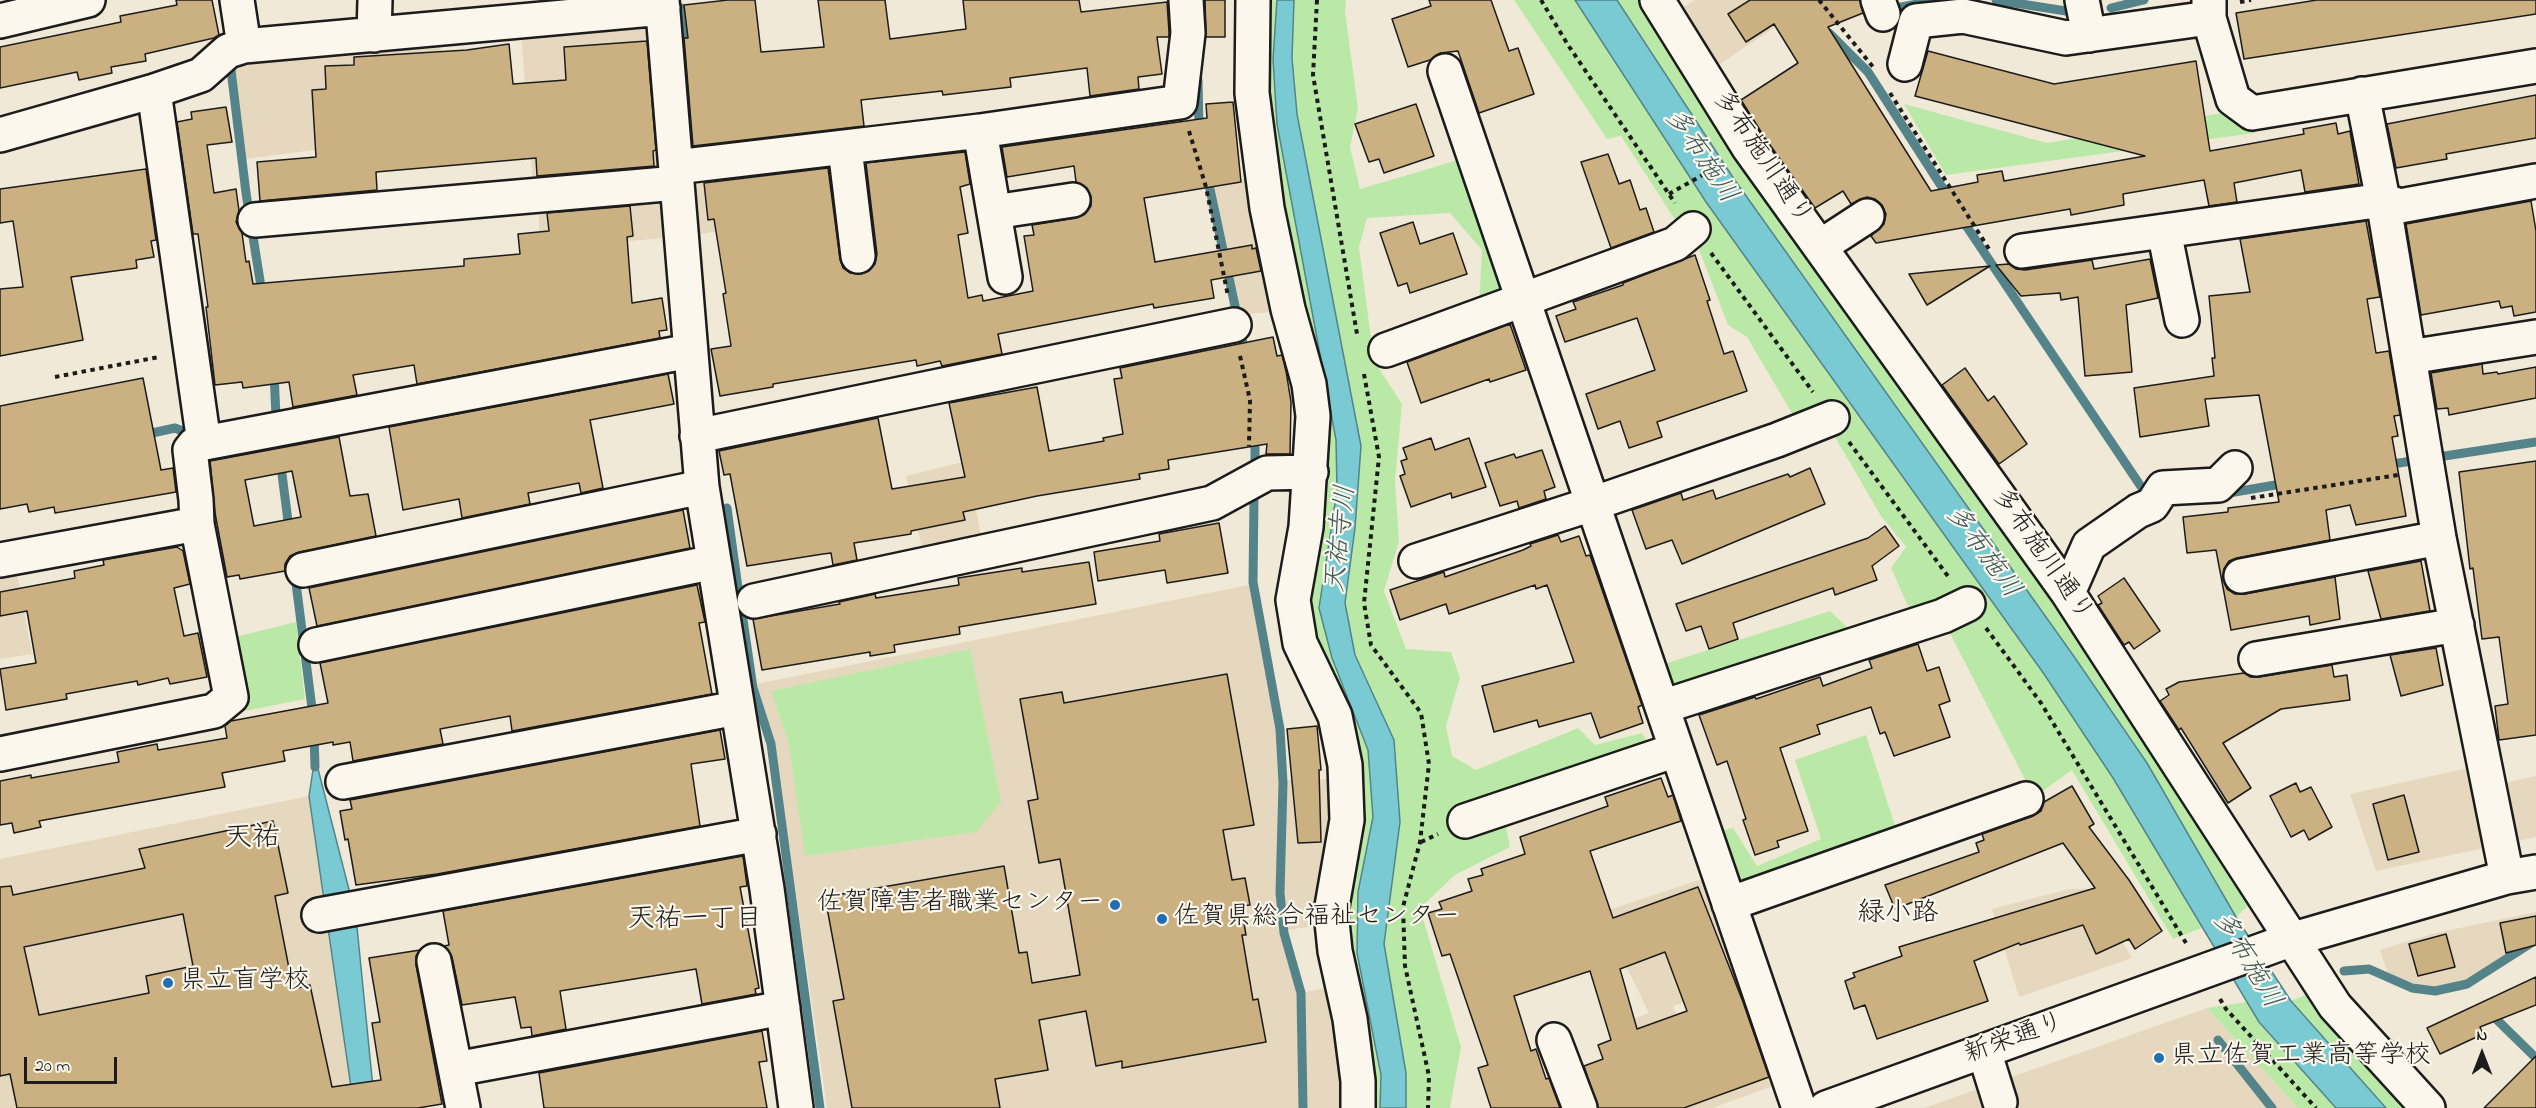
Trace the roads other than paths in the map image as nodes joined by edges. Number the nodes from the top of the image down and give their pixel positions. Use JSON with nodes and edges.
{"nodes":[{"id":1,"x":88,"y":0,"type":"edge"},
{"id":2,"x":237,"y":0,"type":"edge"},
{"id":3,"x":375,"y":0,"type":"edge"},
{"id":4,"x":1186,"y":0,"type":"edge"},
{"id":5,"x":1253,"y":0,"type":"edge"},
{"id":6,"x":1657,"y":0,"type":"edge"},
{"id":7,"x":2082,"y":0,"type":"edge"},
{"id":8,"x":662,"y":4,"type":"edge"},
{"id":9,"x":2209,"y":9,"type":"edge"},
{"id":10,"x":0,"y":21,"type":"edge"},
{"id":11,"x":374,"y":35,"type":"junction"},
{"id":12,"x":2089,"y":35,"type":"junction"},
{"id":13,"x":244,"y":46,"type":"junction"},
{"id":14,"x":2536,"y":66,"type":"edge"},
{"id":15,"x":1445,"y":71,"type":"dead end"},
{"id":16,"x":1889,"y":74,"type":"road end"},
{"id":17,"x":154,"y":91,"type":"junction"},
{"id":18,"x":2362,"y":94,"type":"junction"},
{"id":19,"x":980,"y":131,"type":"junction"},
{"id":20,"x":0,"y":135,"type":"edge"},
{"id":21,"x":845,"y":148,"type":"junction"},
{"id":22,"x":676,"y":175,"type":"junction"},
{"id":23,"x":2536,"y":181,"type":"edge"},
{"id":24,"x":1074,"y":200,"type":"dead end"},
{"id":25,"x":2383,"y":200,"type":"junction"},
{"id":26,"x":994,"y":212,"type":"junction"},
{"id":27,"x":1867,"y":216,"type":"dead end"},
{"id":28,"x":255,"y":220,"type":"dead end"},
{"id":29,"x":1693,"y":229,"type":"road end"},
{"id":30,"x":2164,"y":231,"type":"junction"},
{"id":31,"x":1821,"y":246,"type":"junction"},
{"id":32,"x":2022,"y":251,"type":"road end"},
{"id":33,"x":858,"y":256,"type":"dead end"},
{"id":34,"x":1005,"y":277,"type":"dead end"},
{"id":35,"x":1522,"y":300,"type":"junction"},
{"id":36,"x":2182,"y":320,"type":"dead end"},
{"id":37,"x":1234,"y":325,"type":"dead end"},
{"id":38,"x":2536,"y":337,"type":"edge"},
{"id":39,"x":690,"y":351,"type":"junction"},
{"id":40,"x":1369,"y":352,"type":"road end"},
{"id":41,"x":2409,"y":357,"type":"junction"},
{"id":42,"x":1832,"y":418,"type":"road end"},
{"id":43,"x":697,"y":436,"type":"junction"},
{"id":44,"x":204,"y":443,"type":"junction"},
{"id":45,"x":2235,"y":468,"type":"dead end"},
{"id":46,"x":1311,"y":472,"type":"junction"},
{"id":47,"x":702,"y":487,"type":"junction"},
{"id":48,"x":1592,"y":504,"type":"junction"},
{"id":49,"x":197,"y":524,"type":"junction"},
{"id":50,"x":2439,"y":538,"type":"junction"},
{"id":51,"x":0,"y":560,"type":"edge"},
{"id":52,"x":1416,"y":561,"type":"dead end"},
{"id":53,"x":714,"y":562,"type":"junction"},
{"id":54,"x":303,"y":570,"type":"dead end"},
{"id":55,"x":2241,"y":576,"type":"dead end"},
{"id":56,"x":2068,"y":593,"type":"junction"},
{"id":57,"x":754,"y":601,"type":"dead end"},
{"id":58,"x":1968,"y":604,"type":"road end"},
{"id":59,"x":2457,"y":625,"type":"junction"},
{"id":60,"x":316,"y":645,"type":"dead end"},
{"id":61,"x":2256,"y":659,"type":"dead end"},
{"id":62,"x":1662,"y":707,"type":"junction"},
{"id":63,"x":737,"y":708,"type":"junction"},
{"id":64,"x":1676,"y":750,"type":"junction"},
{"id":65,"x":0,"y":754,"type":"edge"},
{"id":66,"x":343,"y":782,"type":"dead end"},
{"id":67,"x":2026,"y":799,"type":"dead end"},
{"id":68,"x":1465,"y":821,"type":"dead end"},
{"id":69,"x":759,"y":834,"type":"junction"},
{"id":70,"x":2521,"y":875,"type":"edge"},
{"id":71,"x":1729,"y":904,"type":"junction"},
{"id":72,"x":319,"y":915,"type":"dead end"},
{"id":73,"x":2290,"y":940,"type":"junction"},
{"id":74,"x":434,"y":961,"type":"dead end"},
{"id":75,"x":783,"y":1008,"type":"junction"},
{"id":76,"x":1554,"y":1040,"type":"dead end"},
{"id":77,"x":1984,"y":1051,"type":"junction"},
{"id":78,"x":456,"y":1069,"type":"junction"},
{"id":79,"x":2000,"y":1102,"type":"dead end"},
{"id":80,"x":464,"y":1108,"type":"edge"},
{"id":81,"x":796,"y":1108,"type":"edge"},
{"id":82,"x":1358,"y":1108,"type":"edge"},
{"id":83,"x":1580,"y":1108,"type":"edge"},
{"id":84,"x":1799,"y":1108,"type":"edge"},
{"id":85,"x":1826,"y":1108,"type":"edge"},
{"id":86,"x":2428,"y":1108,"type":"edge"}],
"edges":[{"from":1,"to":10,"type":"street"},
{"from":2,"to":13,"type":"street"},
{"from":3,"to":11,"type":"street"},
{"from":4,"to":19,"type":"street"},
{"from":5,"to":46,"type":"street"},
{"from":6,"to":31,"type":"street","name":"多布施川通り"},
{"from":7,"to":12,"type":"street"},
{"from":8,"to":11,"type":"street"},
{"from":8,"to":22,"type":"street"},
{"from":9,"to":12,"type":"street"},
{"from":9,"to":18,"type":"street"},
{"from":11,"to":13,"type":"street"},
{"from":12,"to":16,"type":"street"},
{"from":13,"to":17,"type":"street"},
{"from":14,"to":18,"type":"street"},
{"from":15,"to":35,"type":"street"},
{"from":17,"to":20,"type":"street"},
{"from":17,"to":44,"type":"street"},
{"from":18,"to":25,"type":"street"},
{"from":19,"to":21,"type":"street"},
{"from":19,"to":26,"type":"street"},
{"from":21,"to":22,"type":"street"},
{"from":21,"to":33,"type":"street"},
{"from":22,"to":28,"type":"street"},
{"from":22,"to":39,"type":"street"},
{"from":23,"to":25,"type":"street"},
{"from":24,"to":26,"type":"street"},
{"from":25,"to":30,"type":"street"},
{"from":25,"to":41,"type":"street"},
{"from":26,"to":34,"type":"street"},
{"from":27,"to":31,"type":"street"},
{"from":29,"to":35,"type":"street"},
{"from":30,"to":32,"type":"street"},
{"from":30,"to":36,"type":"street"},
{"from":31,"to":56,"type":"street","name":"多布施川通り"},
{"from":35,"to":40,"type":"street"},
{"from":35,"to":48,"type":"street"},
{"from":37,"to":43,"type":"street"},
{"from":38,"to":41,"type":"street"},
{"from":39,"to":43,"type":"street"},
{"from":39,"to":44,"type":"street"},
{"from":41,"to":50,"type":"street"},
{"from":42,"to":48,"type":"street"},
{"from":43,"to":47,"type":"street"},
{"from":44,"to":49,"type":"street"},
{"from":45,"to":56,"type":"street"},
{"from":46,"to":57,"type":"street"},
{"from":46,"to":82,"type":"street"},
{"from":47,"to":53,"type":"street"},
{"from":47,"to":54,"type":"street"},
{"from":48,"to":52,"type":"street"},
{"from":48,"to":62,"type":"street"},
{"from":49,"to":51,"type":"street"},
{"from":49,"to":65,"type":"street"},
{"from":50,"to":55,"type":"street"},
{"from":50,"to":59,"type":"street"},
{"from":53,"to":60,"type":"street"},
{"from":53,"to":63,"type":"street"},
{"from":56,"to":73,"type":"street","name":"多布施川通り"},
{"from":58,"to":62,"type":"street"},
{"from":59,"to":61,"type":"street"},
{"from":59,"to":70,"type":"street"},
{"from":62,"to":64,"type":"street"},
{"from":63,"to":66,"type":"street"},
{"from":63,"to":69,"type":"street"},
{"from":64,"to":68,"type":"street"},
{"from":64,"to":71,"type":"street"},
{"from":67,"to":71,"type":"street"},
{"from":69,"to":72,"type":"street"},
{"from":69,"to":75,"type":"street"},
{"from":70,"to":73,"type":"street"},
{"from":71,"to":84,"type":"street"},
{"from":73,"to":77,"type":"street","name":"新栄通り"},
{"from":73,"to":86,"type":"street","name":"多布施川通り"},
{"from":74,"to":78,"type":"street"},
{"from":75,"to":78,"type":"street"},
{"from":75,"to":81,"type":"street"},
{"from":76,"to":83,"type":"street"},
{"from":77,"to":79,"type":"street"},
{"from":77,"to":85,"type":"street","name":"新栄通り"},
{"from":78,"to":80,"type":"street"}]}
